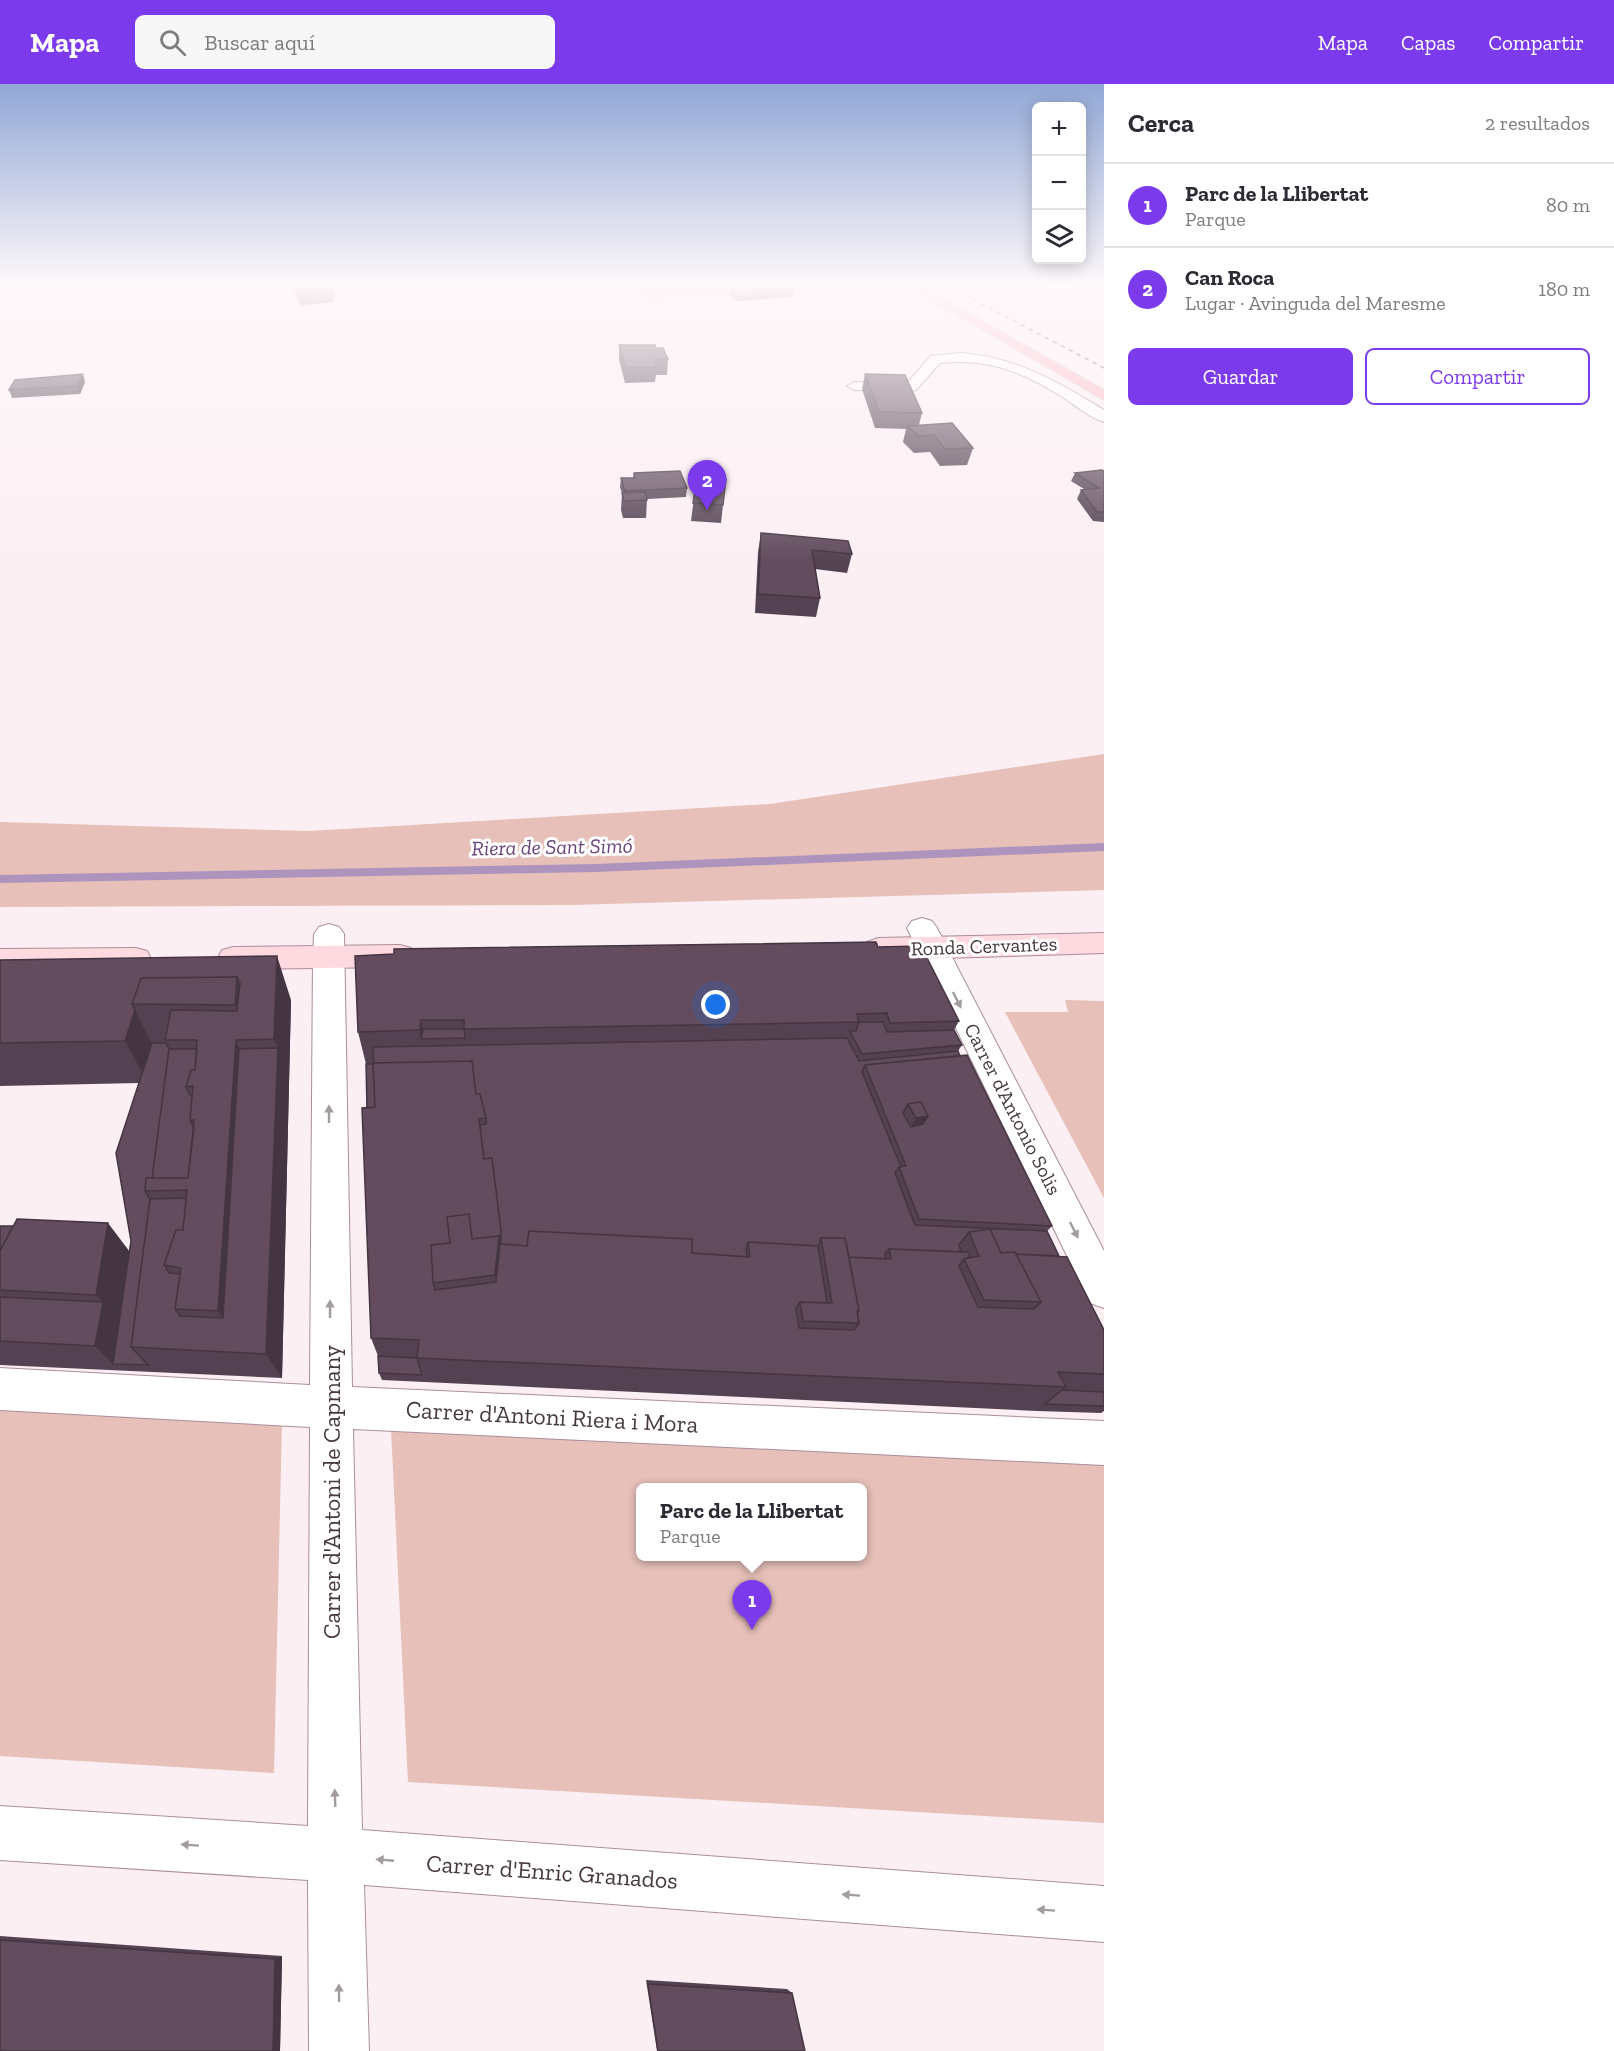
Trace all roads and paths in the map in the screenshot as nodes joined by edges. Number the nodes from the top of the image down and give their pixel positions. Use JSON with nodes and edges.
{"nodes":[{"id":1,"x":917,"y":379,"type":"edge"},
{"id":2,"x":1041,"y":379,"type":"edge"},
{"id":3,"x":1073,"y":379,"type":"edge"},
{"id":4,"x":854,"y":386,"type":"dead end"},
{"id":5,"x":1104,"y":396,"type":"edge"},
{"id":6,"x":1104,"y":417,"type":"edge"},
{"id":7,"x":926,"y":938,"type":"junction"},
{"id":8,"x":1104,"y":943,"type":"edge"},
{"id":9,"x":328,"y":945,"type":"junction"},
{"id":10,"x":846,"y":950,"type":"edge"},
{"id":11,"x":429,"y":956,"type":"edge"},
{"id":12,"x":164,"y":958,"type":"edge"},
{"id":13,"x":211,"y":958,"type":"edge"},
{"id":14,"x":0,"y":960,"type":"edge"},
{"id":15,"x":1104,"y":1290,"type":"edge"},
{"id":16,"x":0,"y":1389,"type":"edge"},
{"id":17,"x":331,"y":1407,"type":"junction"},
{"id":18,"x":1104,"y":1443,"type":"edge"},
{"id":19,"x":0,"y":1833,"type":"edge"},
{"id":20,"x":337,"y":1856,"type":"junction"},
{"id":21,"x":1104,"y":1914,"type":"edge"},
{"id":22,"x":339,"y":2051,"type":"edge"}],
"edges":[{"from":1,"to":4,"type":"street"},
{"from":2,"to":6,"type":"street"},
{"from":3,"to":5,"type":"main road"},
{"from":7,"to":8,"type":"street","name":"Ronda Cervantes"},
{"from":7,"to":10,"type":"street","name":"Ronda Cervantes"},
{"from":7,"to":15,"type":"street","name":"Carrer d'Antonio Solis","one_way":true},
{"from":9,"to":11,"type":"street"},
{"from":9,"to":13,"type":"street"},
{"from":17,"to":9,"type":"street","name":"Carrer d'Antoni de Capmany","one_way":true},
{"from":12,"to":14,"type":"street"},
{"from":16,"to":17,"type":"street","name":"Carrer d'Antoni Riera i Mora"},
{"from":17,"to":18,"type":"street","name":"Carrer d'Antoni Riera i Mora"},
{"from":20,"to":17,"type":"street","name":"Carrer d'Antoni de Capmany","one_way":true},
{"from":20,"to":19,"type":"street","name":"Carrer d'Enric Granados","one_way":true},
{"from":21,"to":20,"type":"street","name":"Carrer d'Enric Granados","one_way":true},
{"from":22,"to":20,"type":"street","name":"Carrer d'Antoni de Capmany","one_way":true}]}
